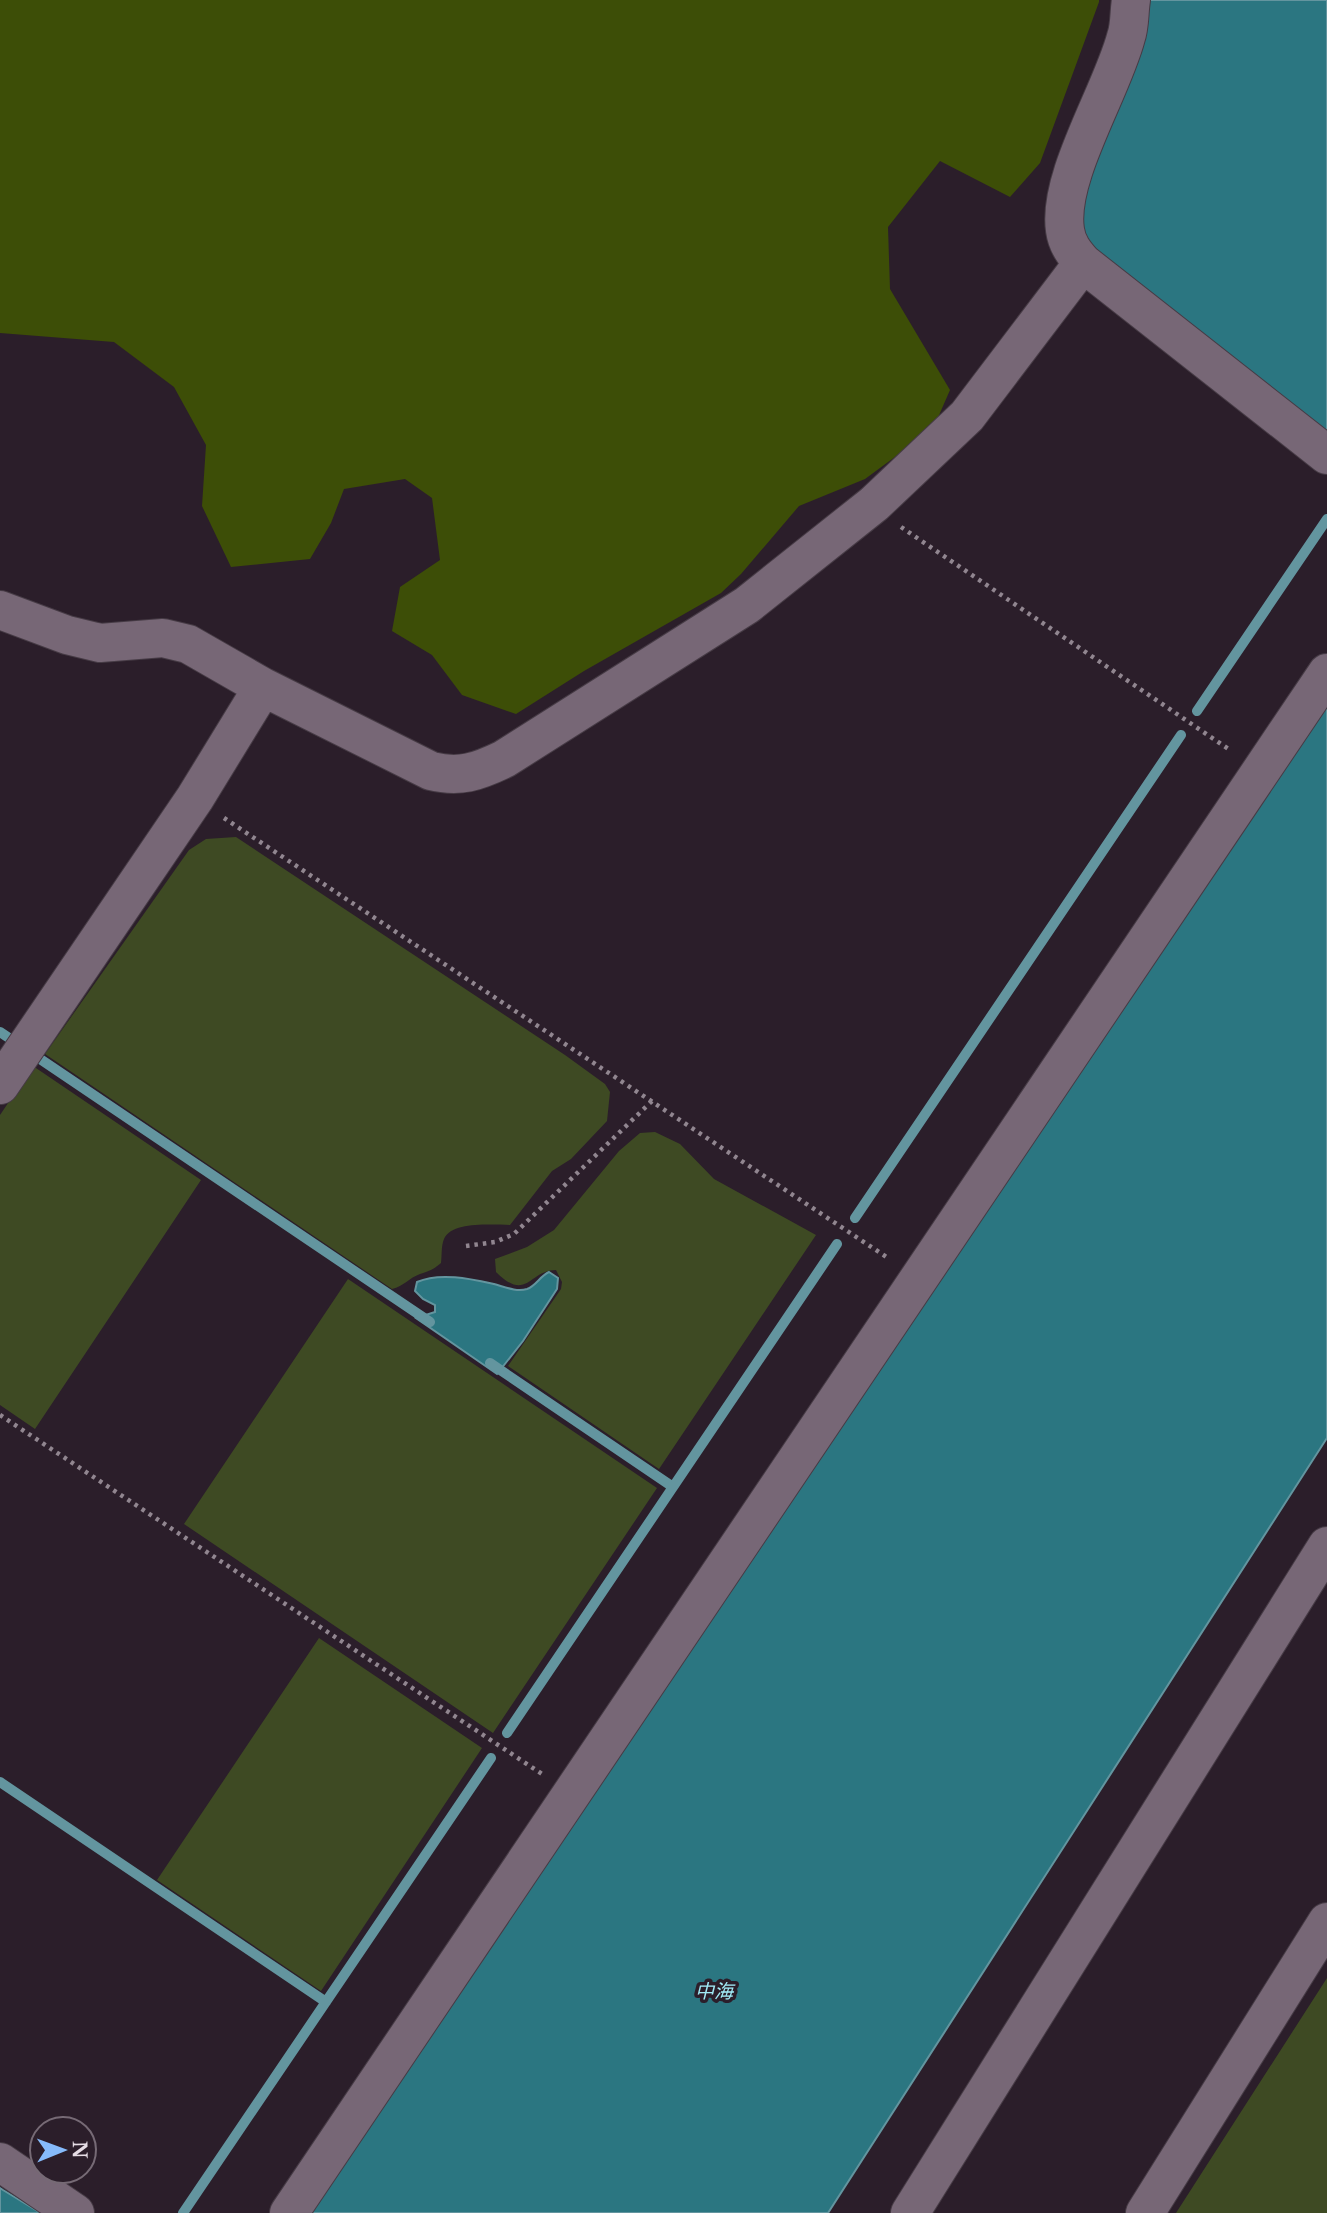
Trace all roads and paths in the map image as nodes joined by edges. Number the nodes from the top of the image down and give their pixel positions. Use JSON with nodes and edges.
{"nodes":[{"id":1,"x":1131,"y":0,"type":"edge"},
{"id":2,"x":1094,"y":272,"type":"junction"},
{"id":3,"x":1327,"y":455,"type":"edge"},
{"id":4,"x":897,"y":525,"type":"dead end"},
{"id":5,"x":0,"y":610,"type":"edge"},
{"id":6,"x":1327,"y":673,"type":"edge"},
{"id":7,"x":263,"y":687,"type":"junction"},
{"id":8,"x":1261,"y":771,"type":"junction"},
{"id":9,"x":195,"y":798,"type":"junction"},
{"id":10,"x":0,"y":1085,"type":"edge"},
{"id":11,"x":652,"y":1101,"type":"junction"},
{"id":12,"x":466,"y":1246,"type":"dead end"},
{"id":13,"x":919,"y":1278,"type":"junction"},
{"id":14,"x":0,"y":1415,"type":"edge"},
{"id":15,"x":1327,"y":1546,"type":"edge"},
{"id":16,"x":572,"y":1794,"type":"junction"},
{"id":17,"x":1327,"y":1922,"type":"edge"},
{"id":18,"x":0,"y":2162,"type":"edge"},
{"id":19,"x":75,"y":2213,"type":"edge"},
{"id":20,"x":289,"y":2213,"type":"edge"},
{"id":21,"x":911,"y":2213,"type":"edge"},
{"id":22,"x":1145,"y":2213,"type":"edge"}],
"edges":[{"from":1,"to":2,"type":"street"},
{"from":2,"to":3,"type":"street"},
{"from":2,"to":7,"type":"street"},
{"from":4,"to":8,"type":"path"},
{"from":5,"to":7,"type":"street"},
{"from":6,"to":8,"type":"street"},
{"from":7,"to":9,"type":"street"},
{"from":8,"to":13,"type":"street"},
{"from":9,"to":10,"type":"street"},
{"from":9,"to":11,"type":"path"},
{"from":11,"to":12,"type":"path"},
{"from":11,"to":13,"type":"path"},
{"from":13,"to":16,"type":"street"},
{"from":14,"to":16,"type":"path"},
{"from":15,"to":21,"type":"street"},
{"from":16,"to":20,"type":"street"},
{"from":17,"to":22,"type":"street"},
{"from":18,"to":19,"type":"street"}]}
